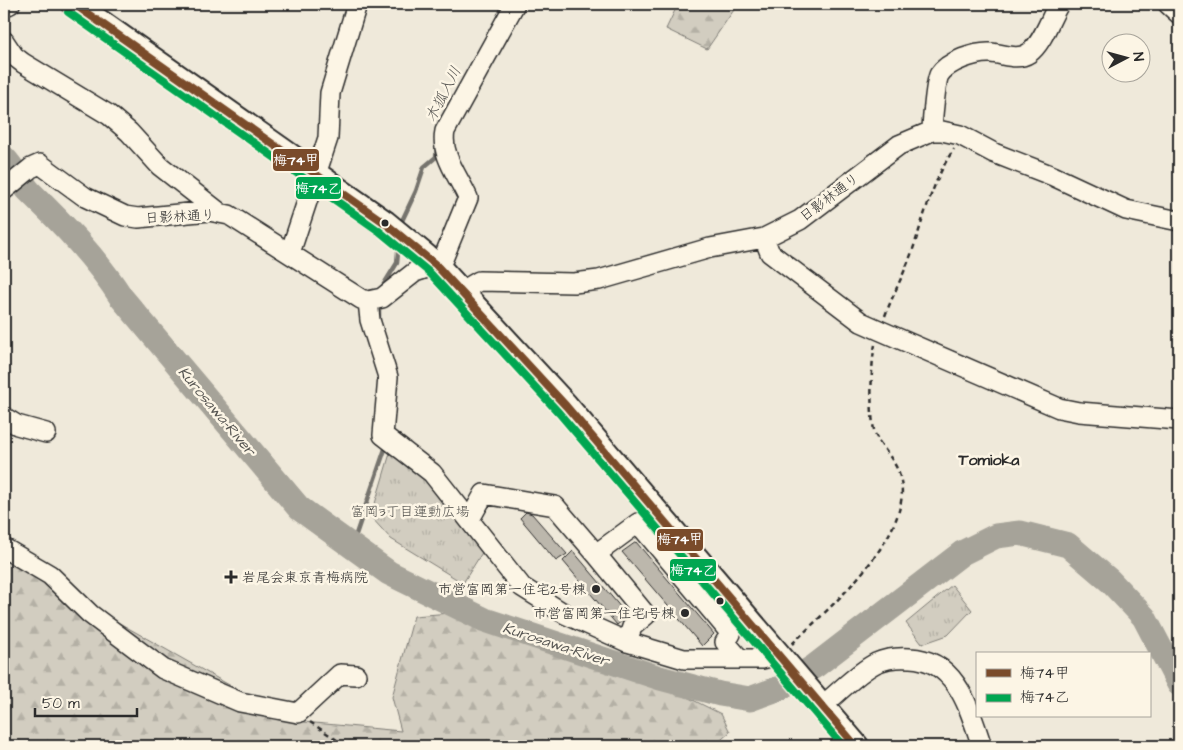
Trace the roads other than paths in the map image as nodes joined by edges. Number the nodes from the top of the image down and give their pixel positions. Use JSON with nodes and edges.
{"nodes":[{"id":1,"x":10,"y":4,"type":"edge"},
{"id":2,"x":74,"y":4,"type":"edge"},
{"id":3,"x":357,"y":4,"type":"edge"},
{"id":4,"x":515,"y":4,"type":"edge"},
{"id":5,"x":1059,"y":4,"type":"edge"},
{"id":6,"x":1168,"y":4,"type":"edge"},
{"id":7,"x":4,"y":7,"type":"edge"},
{"id":8,"x":1179,"y":14,"type":"edge"},
{"id":9,"x":4,"y":41,"type":"edge"},
{"id":10,"x":932,"y":131,"type":"junction"},
{"id":11,"x":316,"y":175,"type":"junction"},
{"id":12,"x":5,"y":189,"type":"edge"},
{"id":13,"x":221,"y":213,"type":"junction"},
{"id":14,"x":1179,"y":221,"type":"edge"},
{"id":15,"x":764,"y":238,"type":"junction"},
{"id":16,"x":290,"y":253,"type":"junction"},
{"id":17,"x":436,"y":265,"type":"junction"},
{"id":18,"x":462,"y":291,"type":"junction"},
{"id":19,"x":368,"y":301,"type":"junction"},
{"id":20,"x":4,"y":417,"type":"edge"},
{"id":21,"x":1179,"y":420,"type":"edge"},
{"id":22,"x":46,"y":434,"type":"dead end"},
{"id":23,"x":470,"y":519,"type":"junction"},
{"id":24,"x":4,"y":548,"type":"edge"},
{"id":25,"x":596,"y":554,"type":"junction"},
{"id":26,"x":628,"y":642,"type":"junction"},
{"id":27,"x":780,"y":658,"type":"junction"},
{"id":28,"x":740,"y":659,"type":"junction"},
{"id":29,"x":356,"y":675,"type":"dead end"},
{"id":30,"x":817,"y":700,"type":"junction"},
{"id":31,"x":856,"y":746,"type":"edge"},
{"id":32,"x":982,"y":746,"type":"edge"}],
"edges":[{"from":1,"to":7,"type":"street"},
{"from":2,"to":11,"type":"main road"},
{"from":3,"to":11,"type":"street"},
{"from":4,"to":17,"type":"street"},
{"from":5,"to":10,"type":"street"},
{"from":6,"to":8,"type":"street"},
{"from":9,"to":13,"type":"street"},
{"from":10,"to":14,"type":"street"},
{"from":10,"to":15,"type":"street","name":"日影林通り"},
{"from":11,"to":16,"type":"street"},
{"from":11,"to":17,"type":"main road"},
{"from":12,"to":13,"type":"street","name":"日影林通り"},
{"from":13,"to":16,"type":"street","name":"日影林通り"},
{"from":15,"to":18,"type":"street","name":"日影林通り"},
{"from":15,"to":21,"type":"street"},
{"from":16,"to":19,"type":"street","name":"日影林通り"},
{"from":17,"to":18,"type":"main road"},
{"from":17,"to":19,"type":"street"},
{"from":18,"to":27,"type":"main road"},
{"from":19,"to":23,"type":"street"},
{"from":20,"to":22,"type":"street"},
{"from":23,"to":25,"type":"street"},
{"from":23,"to":26,"type":"street"},
{"from":24,"to":29,"type":"street"},
{"from":25,"to":26,"type":"street"},
{"from":25,"to":28,"type":"street"},
{"from":26,"to":28,"type":"street"},
{"from":27,"to":28,"type":"street"},
{"from":27,"to":30,"type":"main road"},
{"from":30,"to":31,"type":"main road"},
{"from":30,"to":32,"type":"street"}]}
